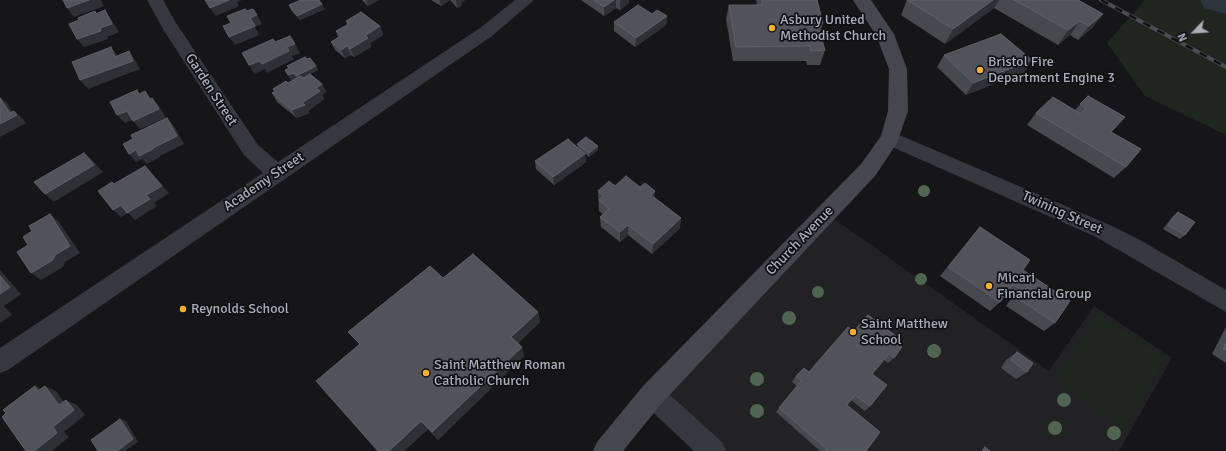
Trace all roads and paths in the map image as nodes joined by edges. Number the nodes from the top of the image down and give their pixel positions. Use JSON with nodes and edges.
{"nodes":[{"id":1,"x":155,"y":0,"type":"edge"},
{"id":2,"x":526,"y":0,"type":"edge"},
{"id":3,"x":862,"y":0,"type":"edge"},
{"id":4,"x":890,"y":138,"type":"junction"},
{"id":5,"x":277,"y":173,"type":"junction"},
{"id":6,"x":1226,"y":302,"type":"edge"},
{"id":7,"x":0,"y":362,"type":"edge"},
{"id":8,"x":652,"y":395,"type":"junction"},
{"id":9,"x":606,"y":451,"type":"edge"},
{"id":10,"x":713,"y":451,"type":"edge"}],
"edges":[{"from":1,"to":5,"type":"street","name":"Garden Street"},
{"from":2,"to":5,"type":"street","name":"Academy Street"},
{"from":3,"to":4,"type":"main road","name":"Church Avenue"},
{"from":4,"to":6,"type":"street","name":"Twining Street"},
{"from":4,"to":8,"type":"main road","name":"Church Avenue"},
{"from":5,"to":7,"type":"street","name":"Academy Street"},
{"from":8,"to":9,"type":"main road","name":"Church Avenue"},
{"from":8,"to":10,"type":"street"}]}
